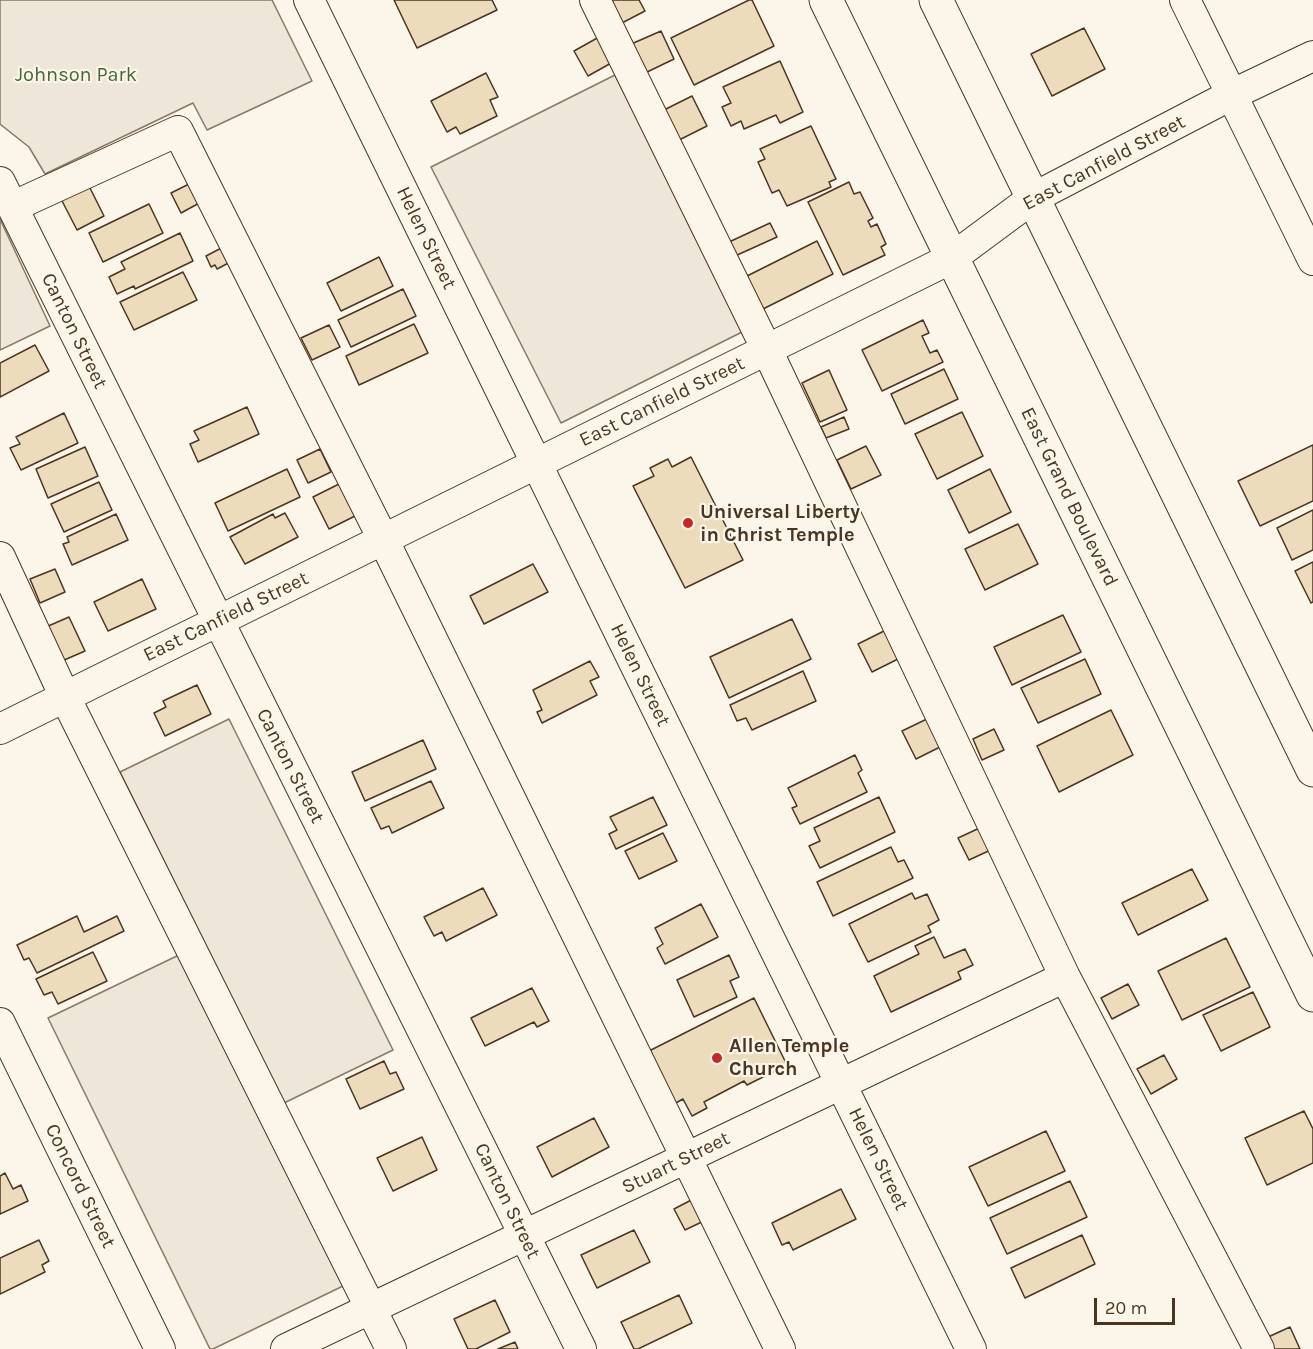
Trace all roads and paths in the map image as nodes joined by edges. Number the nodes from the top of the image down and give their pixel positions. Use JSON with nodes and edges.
{"nodes":[{"id":1,"x":309,"y":0,"type":"edge"},
{"id":2,"x":595,"y":0,"type":"edge"},
{"id":3,"x":826,"y":0,"type":"edge"},
{"id":4,"x":936,"y":0,"type":"edge"},
{"id":5,"x":1185,"y":0,"type":"edge"},
{"id":6,"x":1313,"y":56,"type":"edge"},
{"id":7,"x":1231,"y":95,"type":"junction"},
{"id":8,"x":6,"y":194,"type":"edge"},
{"id":9,"x":1033,"y":198,"type":"junction"},
{"id":10,"x":952,"y":258,"type":"junction"},
{"id":11,"x":1313,"y":260,"type":"edge"},
{"id":12,"x":767,"y":350,"type":"junction"},
{"id":13,"x":536,"y":464,"type":"junction"},
{"id":14,"x":383,"y":540,"type":"junction"},
{"id":15,"x":0,"y":557,"type":"edge"},
{"id":16,"x":218,"y":622,"type":"junction"},
{"id":17,"x":65,"y":697,"type":"junction"},
{"id":18,"x":0,"y":729,"type":"edge"},
{"id":19,"x":1313,"y":770,"type":"edge"},
{"id":20,"x":1065,"y":976,"type":"junction"},
{"id":21,"x":1313,"y":995,"type":"edge"},
{"id":22,"x":0,"y":1023,"type":"edge"},
{"id":23,"x":841,"y":1084,"type":"junction"},
{"id":24,"x":686,"y":1158,"type":"junction"},
{"id":25,"x":525,"y":1235,"type":"junction"},
{"id":26,"x":371,"y":1308,"type":"junction"},
{"id":27,"x":160,"y":1349,"type":"edge"},
{"id":28,"x":286,"y":1349,"type":"edge"},
{"id":29,"x":391,"y":1349,"type":"edge"},
{"id":30,"x":581,"y":1349,"type":"edge"},
{"id":31,"x":780,"y":1349,"type":"edge"},
{"id":32,"x":971,"y":1349,"type":"edge"},
{"id":33,"x":1258,"y":1349,"type":"edge"}],
"edges":[{"from":1,"to":13,"type":"street","name":"Helen Street"},
{"from":2,"to":12,"type":"street"},
{"from":3,"to":10,"type":"main road","name":"East Grand Boulevard"},
{"from":4,"to":9,"type":"main road"},
{"from":5,"to":7,"type":"street"},
{"from":6,"to":7,"type":"street","name":"East Canfield Street"},
{"from":7,"to":9,"type":"street","name":"East Canfield Street"},
{"from":7,"to":11,"type":"street"},
{"from":8,"to":14,"type":"street"},
{"from":8,"to":16,"type":"street","name":"Canton Street"},
{"from":9,"to":10,"type":"street","name":"East Canfield Street"},
{"from":9,"to":19,"type":"main road"},
{"from":10,"to":12,"type":"street","name":"East Canfield Street"},
{"from":10,"to":21,"type":"main road","name":"East Grand Boulevard"},
{"from":12,"to":13,"type":"street","name":"East Canfield Street"},
{"from":12,"to":20,"type":"street"},
{"from":13,"to":14,"type":"street","name":"East Canfield Street"},
{"from":13,"to":23,"type":"street","name":"Helen Street"},
{"from":14,"to":16,"type":"street","name":"East Canfield Street"},
{"from":14,"to":24,"type":"street"},
{"from":15,"to":17,"type":"street"},
{"from":16,"to":17,"type":"street","name":"East Canfield Street"},
{"from":16,"to":25,"type":"street","name":"Canton Street"},
{"from":17,"to":18,"type":"street","name":"East Canfield Street"},
{"from":17,"to":26,"type":"street"},
{"from":20,"to":23,"type":"street","name":"Stuart Street"},
{"from":20,"to":33,"type":"street"},
{"from":22,"to":27,"type":"street","name":"Concord Street"},
{"from":23,"to":24,"type":"street","name":"Stuart Street"},
{"from":23,"to":32,"type":"street","name":"Helen Street"},
{"from":24,"to":25,"type":"street","name":"Stuart Street"},
{"from":24,"to":31,"type":"street"},
{"from":25,"to":26,"type":"street","name":"Stuart Street"},
{"from":25,"to":30,"type":"street","name":"Canton Street"},
{"from":26,"to":28,"type":"street","name":"Stuart Street"},
{"from":26,"to":29,"type":"street"}]}
